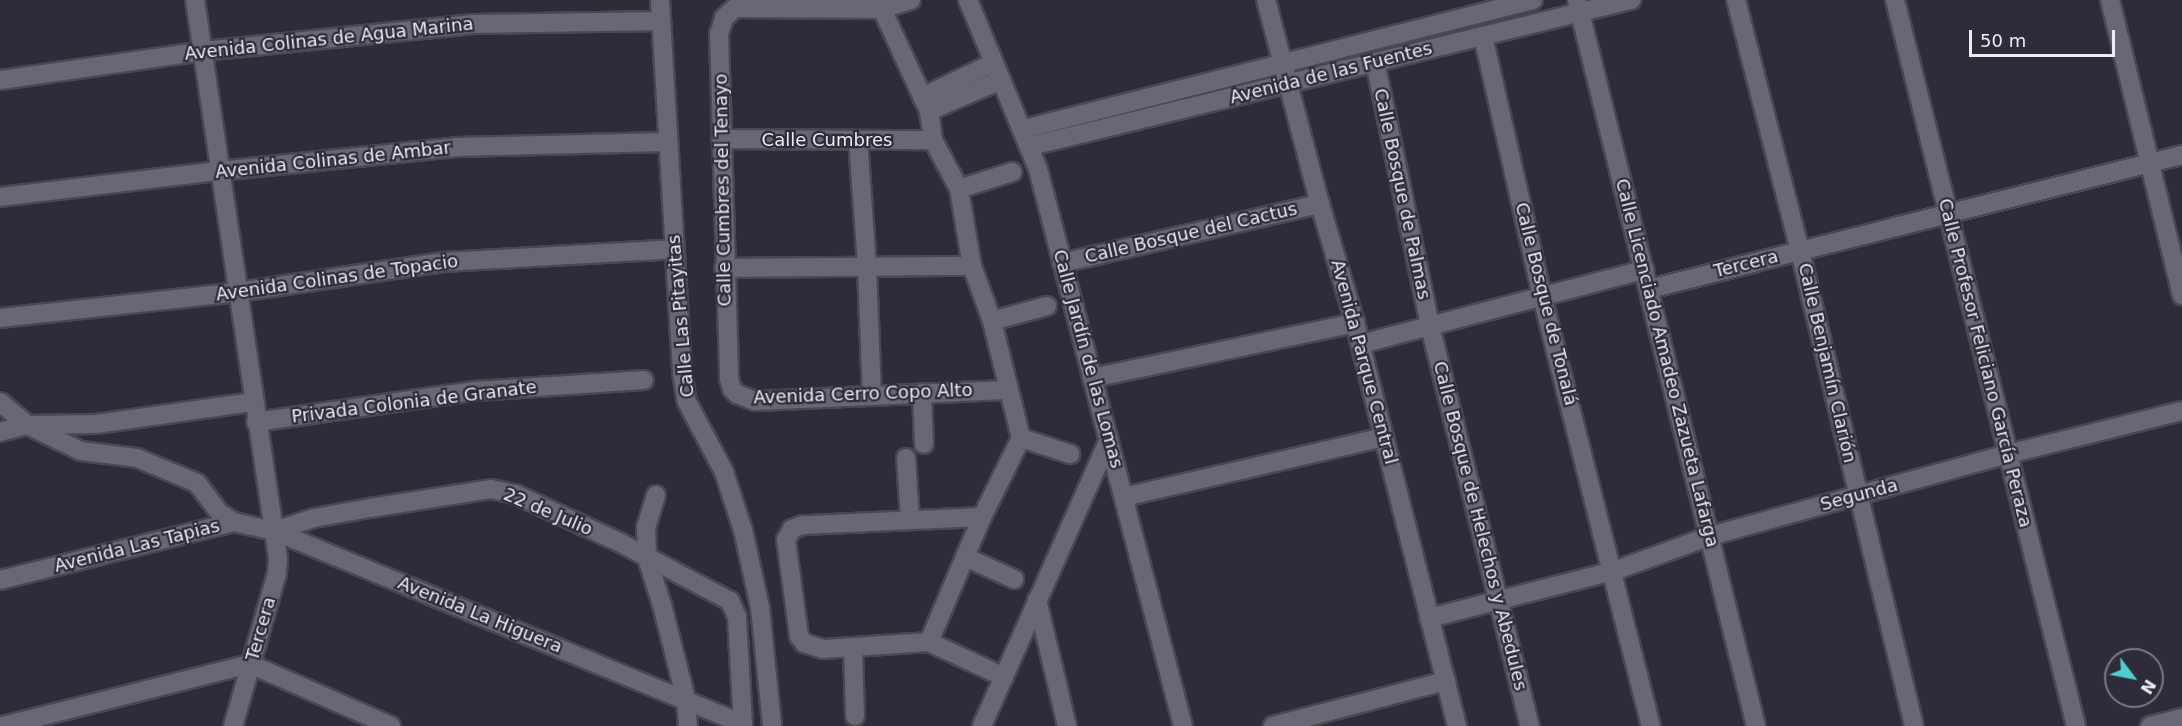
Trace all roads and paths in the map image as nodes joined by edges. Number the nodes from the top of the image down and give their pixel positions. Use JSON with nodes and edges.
{"nodes":[{"id":1,"x":195,"y":0,"type":"edge"},
{"id":2,"x":660,"y":0,"type":"edge"},
{"id":3,"x":911,"y":0,"type":"edge"},
{"id":4,"x":968,"y":0,"type":"edge"},
{"id":5,"x":1266,"y":0,"type":"edge"},
{"id":6,"x":1533,"y":0,"type":"edge"},
{"id":7,"x":1631,"y":0,"type":"edge"},
{"id":8,"x":1736,"y":0,"type":"edge"},
{"id":9,"x":1895,"y":0,"type":"edge"},
{"id":10,"x":2110,"y":0,"type":"edge"},
{"id":11,"x":777,"y":4,"type":"edge"},
{"id":12,"x":1502,"y":4,"type":"edge"},
{"id":13,"x":1579,"y":6,"type":"edge"},
{"id":14,"x":882,"y":9,"type":"junction"},
{"id":15,"x":661,"y":21,"type":"junction"},
{"id":16,"x":1483,"y":36,"type":"junction"},
{"id":17,"x":203,"y":51,"type":"junction"},
{"id":18,"x":1375,"y":62,"type":"junction"},
{"id":19,"x":993,"y":63,"type":"junction"},
{"id":20,"x":1282,"y":63,"type":"junction"},
{"id":21,"x":0,"y":80,"type":"edge"},
{"id":22,"x":1001,"y":80,"type":"junction"},
{"id":23,"x":1288,"y":84,"type":"junction"},
{"id":24,"x":926,"y":104,"type":"junction"},
{"id":25,"x":1024,"y":129,"type":"junction"},
{"id":26,"x":722,"y":139,"type":"junction"},
{"id":27,"x":858,"y":140,"type":"junction"},
{"id":28,"x":933,"y":140,"type":"junction"},
{"id":29,"x":666,"y":142,"type":"junction"},
{"id":30,"x":1031,"y":146,"type":"junction"},
{"id":31,"x":2182,"y":155,"type":"edge"},
{"id":32,"x":2150,"y":163,"type":"junction"},
{"id":33,"x":218,"y":171,"type":"junction"},
{"id":34,"x":1012,"y":172,"type":"dead end"},
{"id":35,"x":959,"y":189,"type":"junction"},
{"id":36,"x":0,"y":197,"type":"edge"},
{"id":37,"x":1320,"y":204,"type":"junction"},
{"id":38,"x":1948,"y":213,"type":"junction"},
{"id":39,"x":674,"y":249,"type":"junction"},
{"id":40,"x":1800,"y":250,"type":"junction"},
{"id":41,"x":1062,"y":263,"type":"junction"},
{"id":42,"x":972,"y":266,"type":"junction"},
{"id":43,"x":867,"y":267,"type":"junction"},
{"id":44,"x":724,"y":268,"type":"junction"},
{"id":45,"x":1644,"y":270,"type":"junction"},
{"id":46,"x":1649,"y":289,"type":"junction"},
{"id":47,"x":238,"y":292,"type":"junction"},
{"id":48,"x":2182,"y":295,"type":"edge"},
{"id":49,"x":1542,"y":296,"type":"junction"},
{"id":50,"x":1047,"y":306,"type":"dead end"},
{"id":51,"x":0,"y":318,"type":"edge"},
{"id":52,"x":992,"y":321,"type":"junction"},
{"id":53,"x":1355,"y":323,"type":"junction"},
{"id":54,"x":1430,"y":326,"type":"junction"},
{"id":55,"x":1361,"y":344,"type":"junction"},
{"id":56,"x":1092,"y":378,"type":"junction"},
{"id":57,"x":729,"y":379,"type":"joint"},
{"id":58,"x":644,"y":380,"type":"dead end"},
{"id":59,"x":1008,"y":390,"type":"junction"},
{"id":60,"x":922,"y":393,"type":"junction"},
{"id":61,"x":872,"y":395,"type":"junction"},
{"id":62,"x":0,"y":402,"type":"edge"},
{"id":63,"x":253,"y":402,"type":"junction"},
{"id":64,"x":2182,"y":411,"type":"edge"},
{"id":65,"x":256,"y":422,"type":"junction"},
{"id":66,"x":27,"y":425,"type":"junction"},
{"id":67,"x":0,"y":432,"type":"edge"},
{"id":68,"x":1384,"y":437,"type":"junction"},
{"id":69,"x":1021,"y":438,"type":"junction"},
{"id":70,"x":1108,"y":440,"type":"junction"},
{"id":71,"x":924,"y":444,"type":"dead end"},
{"id":72,"x":1070,"y":454,"type":"dead end"},
{"id":73,"x":2008,"y":454,"type":"junction"},
{"id":74,"x":906,"y":458,"type":"dead end"},
{"id":75,"x":656,"y":495,"type":"dead end"},
{"id":76,"x":1858,"y":495,"type":"junction"},
{"id":77,"x":1124,"y":496,"type":"junction"},
{"id":78,"x":982,"y":517,"type":"junction"},
{"id":79,"x":910,"y":519,"type":"junction"},
{"id":80,"x":234,"y":522,"type":"junction"},
{"id":81,"x":274,"y":531,"type":"junction"},
{"id":82,"x":1710,"y":536,"type":"junction"},
{"id":83,"x":965,"y":557,"type":"junction"},
{"id":84,"x":647,"y":558,"type":"junction"},
{"id":85,"x":1614,"y":571,"type":"junction"},
{"id":86,"x":1014,"y":579,"type":"dead end"},
{"id":87,"x":0,"y":580,"type":"edge"},
{"id":88,"x":1037,"y":600,"type":"junction"},
{"id":89,"x":1500,"y":600,"type":"junction"},
{"id":90,"x":1429,"y":618,"type":"junction"},
{"id":91,"x":929,"y":642,"type":"junction"},
{"id":92,"x":853,"y":649,"type":"junction"},
{"id":93,"x":250,"y":664,"type":"junction"},
{"id":94,"x":1004,"y":677,"type":"junction"},
{"id":95,"x":1446,"y":681,"type":"junction"},
{"id":96,"x":686,"y":699,"type":"junction"},
{"id":97,"x":855,"y":716,"type":"dead end"},
{"id":98,"x":2182,"y":718,"type":"edge"},
{"id":99,"x":743,"y":725,"type":"edge"},
{"id":100,"x":3,"y":726,"type":"edge"},
{"id":101,"x":233,"y":726,"type":"edge"},
{"id":102,"x":391,"y":726,"type":"edge"},
{"id":103,"x":688,"y":726,"type":"edge"},
{"id":104,"x":772,"y":726,"type":"edge"},
{"id":105,"x":982,"y":726,"type":"edge"},
{"id":106,"x":1067,"y":726,"type":"edge"},
{"id":107,"x":1183,"y":726,"type":"edge"},
{"id":108,"x":1273,"y":726,"type":"edge"},
{"id":109,"x":1457,"y":726,"type":"edge"},
{"id":110,"x":1530,"y":726,"type":"edge"},
{"id":111,"x":1651,"y":726,"type":"edge"},
{"id":112,"x":1756,"y":726,"type":"edge"},
{"id":113,"x":1914,"y":726,"type":"edge"},
{"id":114,"x":2076,"y":726,"type":"edge"},
{"id":115,"x":2150,"y":726,"type":"edge"}],
"edges":[{"from":1,"to":17,"type":"street","name":"Tercera"},
{"from":2,"to":15,"type":"street","name":"Calle Las Pitayitas"},
{"from":3,"to":14,"type":"street"},
{"from":4,"to":19,"type":"street","name":"Calle Jardín de las Lomas"},
{"from":5,"to":20,"type":"street","name":"Avenida Parque Central"},
{"from":6,"to":12,"type":"street","name":"Avenida de las Fuentes"},
{"from":7,"to":13,"type":"street","name":"Avenida de las Fuentes"},
{"from":8,"to":40,"type":"street","name":"Calle Benjamín Clarión"},
{"from":9,"to":38,"type":"street","name":"Calle Profesor Feliciano García Peraza"},
{"from":10,"to":32,"type":"street"},
{"from":11,"to":14,"type":"street"},
{"from":11,"to":26,"type":"street","name":"Calle Cumbres del Tenayo"},
{"from":12,"to":20,"type":"street","name":"Avenida de las Fuentes"},
{"from":13,"to":16,"type":"street","name":"Avenida de las Fuentes"},
{"from":13,"to":45,"type":"street","name":"Calle Licenciado Amadeo Zazueta Lafarga"},
{"from":14,"to":24,"type":"street"},
{"from":15,"to":17,"type":"street","name":"Avenida Colinas de Agua Marina"},
{"from":15,"to":29,"type":"street","name":"Calle Las Pitayitas"},
{"from":16,"to":18,"type":"street","name":"Avenida de las Fuentes"},
{"from":16,"to":49,"type":"street","name":"Calle Bosque de Tonalá"},
{"from":17,"to":21,"type":"street","name":"Avenida Colinas de Agua Marina"},
{"from":17,"to":33,"type":"street","name":"Tercera"},
{"from":18,"to":23,"type":"street","name":"Avenida de las Fuentes"},
{"from":18,"to":54,"type":"street","name":"Calle Bosque de Palmas"},
{"from":19,"to":22,"type":"street","name":"Calle Jardín de las Lomas"},
{"from":19,"to":24,"type":"street"},
{"from":20,"to":23,"type":"street","name":"Avenida Parque Central"},
{"from":20,"to":25,"type":"street","name":"Avenida de las Fuentes"},
{"from":22,"to":24,"type":"street"},
{"from":22,"to":25,"type":"street","name":"Calle Jardín de las Lomas"},
{"from":23,"to":30,"type":"street","name":"Avenida de las Fuentes"},
{"from":23,"to":37,"type":"street","name":"Avenida Parque Central"},
{"from":24,"to":28,"type":"street"},
{"from":25,"to":30,"type":"street","name":"Calle Jardín de las Lomas"},
{"from":26,"to":27,"type":"street","name":"Calle Cumbres"},
{"from":26,"to":44,"type":"street","name":"Calle Cumbres del Tenayo"},
{"from":27,"to":28,"type":"street","name":"Calle Cumbres"},
{"from":27,"to":43,"type":"street"},
{"from":28,"to":35,"type":"street"},
{"from":29,"to":33,"type":"street","name":"Avenida Colinas de Ambar"},
{"from":29,"to":39,"type":"street","name":"Calle Las Pitayitas"},
{"from":30,"to":41,"type":"street","name":"Calle Jardín de las Lomas"},
{"from":31,"to":32,"type":"street","name":"Tercera"},
{"from":32,"to":38,"type":"street","name":"Tercera"},
{"from":32,"to":48,"type":"street"},
{"from":33,"to":36,"type":"street","name":"Avenida Colinas de Ambar"},
{"from":33,"to":47,"type":"street","name":"Tercera"},
{"from":34,"to":35,"type":"street"},
{"from":35,"to":42,"type":"street"},
{"from":37,"to":41,"type":"street","name":"Calle Bosque del Cactus"},
{"from":37,"to":53,"type":"street","name":"Avenida Parque Central"},
{"from":38,"to":40,"type":"street","name":"Tercera"},
{"from":38,"to":73,"type":"street","name":"Calle Profesor Feliciano García Peraza"},
{"from":39,"to":47,"type":"street","name":"Avenida Colinas de Topacio"},
{"from":39,"to":104,"type":"street","name":"Calle Las Pitayitas"},
{"from":40,"to":46,"type":"street","name":"Tercera"},
{"from":40,"to":76,"type":"street","name":"Calle Benjamín Clarión"},
{"from":41,"to":56,"type":"street","name":"Calle Jardín de las Lomas"},
{"from":42,"to":43,"type":"street"},
{"from":42,"to":52,"type":"street"},
{"from":43,"to":44,"type":"street"},
{"from":43,"to":61,"type":"street"},
{"from":44,"to":57,"type":"street","name":"Calle Cumbres del Tenayo"},
{"from":45,"to":46,"type":"street","name":"Calle Licenciado Amadeo Zazueta Lafarga"},
{"from":45,"to":49,"type":"street"},
{"from":46,"to":82,"type":"street","name":"Calle Licenciado Amadeo Zazueta Lafarga"},
{"from":47,"to":51,"type":"street","name":"Avenida Colinas de Topacio"},
{"from":47,"to":63,"type":"street","name":"Tercera"},
{"from":49,"to":54,"type":"street"},
{"from":49,"to":85,"type":"street","name":"Calle Bosque de Tonalá"},
{"from":50,"to":52,"type":"street"},
{"from":52,"to":59,"type":"street"},
{"from":53,"to":55,"type":"street","name":"Avenida Parque Central"},
{"from":53,"to":56,"type":"street"},
{"from":54,"to":55,"type":"street"},
{"from":54,"to":89,"type":"street","name":"Calle Bosque de Helechos y Abedules"},
{"from":55,"to":68,"type":"street","name":"Avenida Parque Central"},
{"from":56,"to":70,"type":"street","name":"Calle Jardín de las Lomas"},
{"from":57,"to":61,"type":"street","name":"Avenida Cerro Copo Alto"},
{"from":58,"to":65,"type":"street","name":"Privada Colonia de Granate"},
{"from":59,"to":60,"type":"street","name":"Avenida Cerro Copo Alto"},
{"from":59,"to":69,"type":"street"},
{"from":60,"to":61,"type":"street","name":"Avenida Cerro Copo Alto"},
{"from":60,"to":71,"type":"street"},
{"from":62,"to":66,"type":"street"},
{"from":63,"to":65,"type":"street","name":"Tercera"},
{"from":63,"to":66,"type":"street"},
{"from":64,"to":73,"type":"street","name":"Segunda"},
{"from":65,"to":81,"type":"street","name":"Tercera"},
{"from":66,"to":67,"type":"street"},
{"from":66,"to":80,"type":"street"},
{"from":68,"to":77,"type":"street"},
{"from":68,"to":90,"type":"street","name":"Avenida Parque Central"},
{"from":69,"to":72,"type":"street"},
{"from":69,"to":78,"type":"street"},
{"from":70,"to":77,"type":"street","name":"Calle Jardín de las Lomas"},
{"from":70,"to":88,"type":"street"},
{"from":73,"to":76,"type":"street","name":"Segunda"},
{"from":73,"to":114,"type":"street","name":"Calle Profesor Feliciano García Peraza"},
{"from":74,"to":79,"type":"street"},
{"from":75,"to":84,"type":"street"},
{"from":76,"to":82,"type":"street","name":"Segunda"},
{"from":76,"to":113,"type":"street","name":"Calle Benjamín Clarión"},
{"from":77,"to":107,"type":"street","name":"Calle Jardín de las Lomas"},
{"from":78,"to":79,"type":"street"},
{"from":78,"to":83,"type":"street"},
{"from":79,"to":92,"type":"street"},
{"from":80,"to":81,"type":"street","name":"Avenida Las Tapias"},
{"from":80,"to":87,"type":"street","name":"Avenida Las Tapias"},
{"from":81,"to":84,"type":"street","name":"22 de Julio"},
{"from":81,"to":93,"type":"street","name":"Tercera"},
{"from":81,"to":96,"type":"street","name":"Avenida La Higuera"},
{"from":82,"to":85,"type":"street","name":"Segunda"},
{"from":82,"to":112,"type":"street","name":"Calle Licenciado Amadeo Zazueta Lafarga"},
{"from":83,"to":86,"type":"street"},
{"from":83,"to":91,"type":"street"},
{"from":84,"to":96,"type":"street"},
{"from":84,"to":99,"type":"street","name":"22 de Julio"},
{"from":85,"to":89,"type":"street","name":"Segunda"},
{"from":85,"to":111,"type":"street","name":"Calle Bosque de Tonalá"},
{"from":88,"to":94,"type":"street"},
{"from":88,"to":106,"type":"street"},
{"from":89,"to":90,"type":"street","name":"Segunda"},
{"from":89,"to":110,"type":"street","name":"Calle Bosque de Helechos y Abedules"},
{"from":90,"to":95,"type":"street","name":"Avenida Parque Central"},
{"from":91,"to":92,"type":"street"},
{"from":91,"to":94,"type":"street"},
{"from":92,"to":97,"type":"street"},
{"from":93,"to":100,"type":"street"},
{"from":93,"to":101,"type":"street","name":"Tercera"},
{"from":93,"to":102,"type":"street"},
{"from":94,"to":105,"type":"street"},
{"from":95,"to":108,"type":"street"},
{"from":95,"to":109,"type":"street","name":"Avenida Parque Central"},
{"from":96,"to":99,"type":"street","name":"Avenida La Higuera"},
{"from":96,"to":103,"type":"street"},
{"from":98,"to":115,"type":"street"}]}
